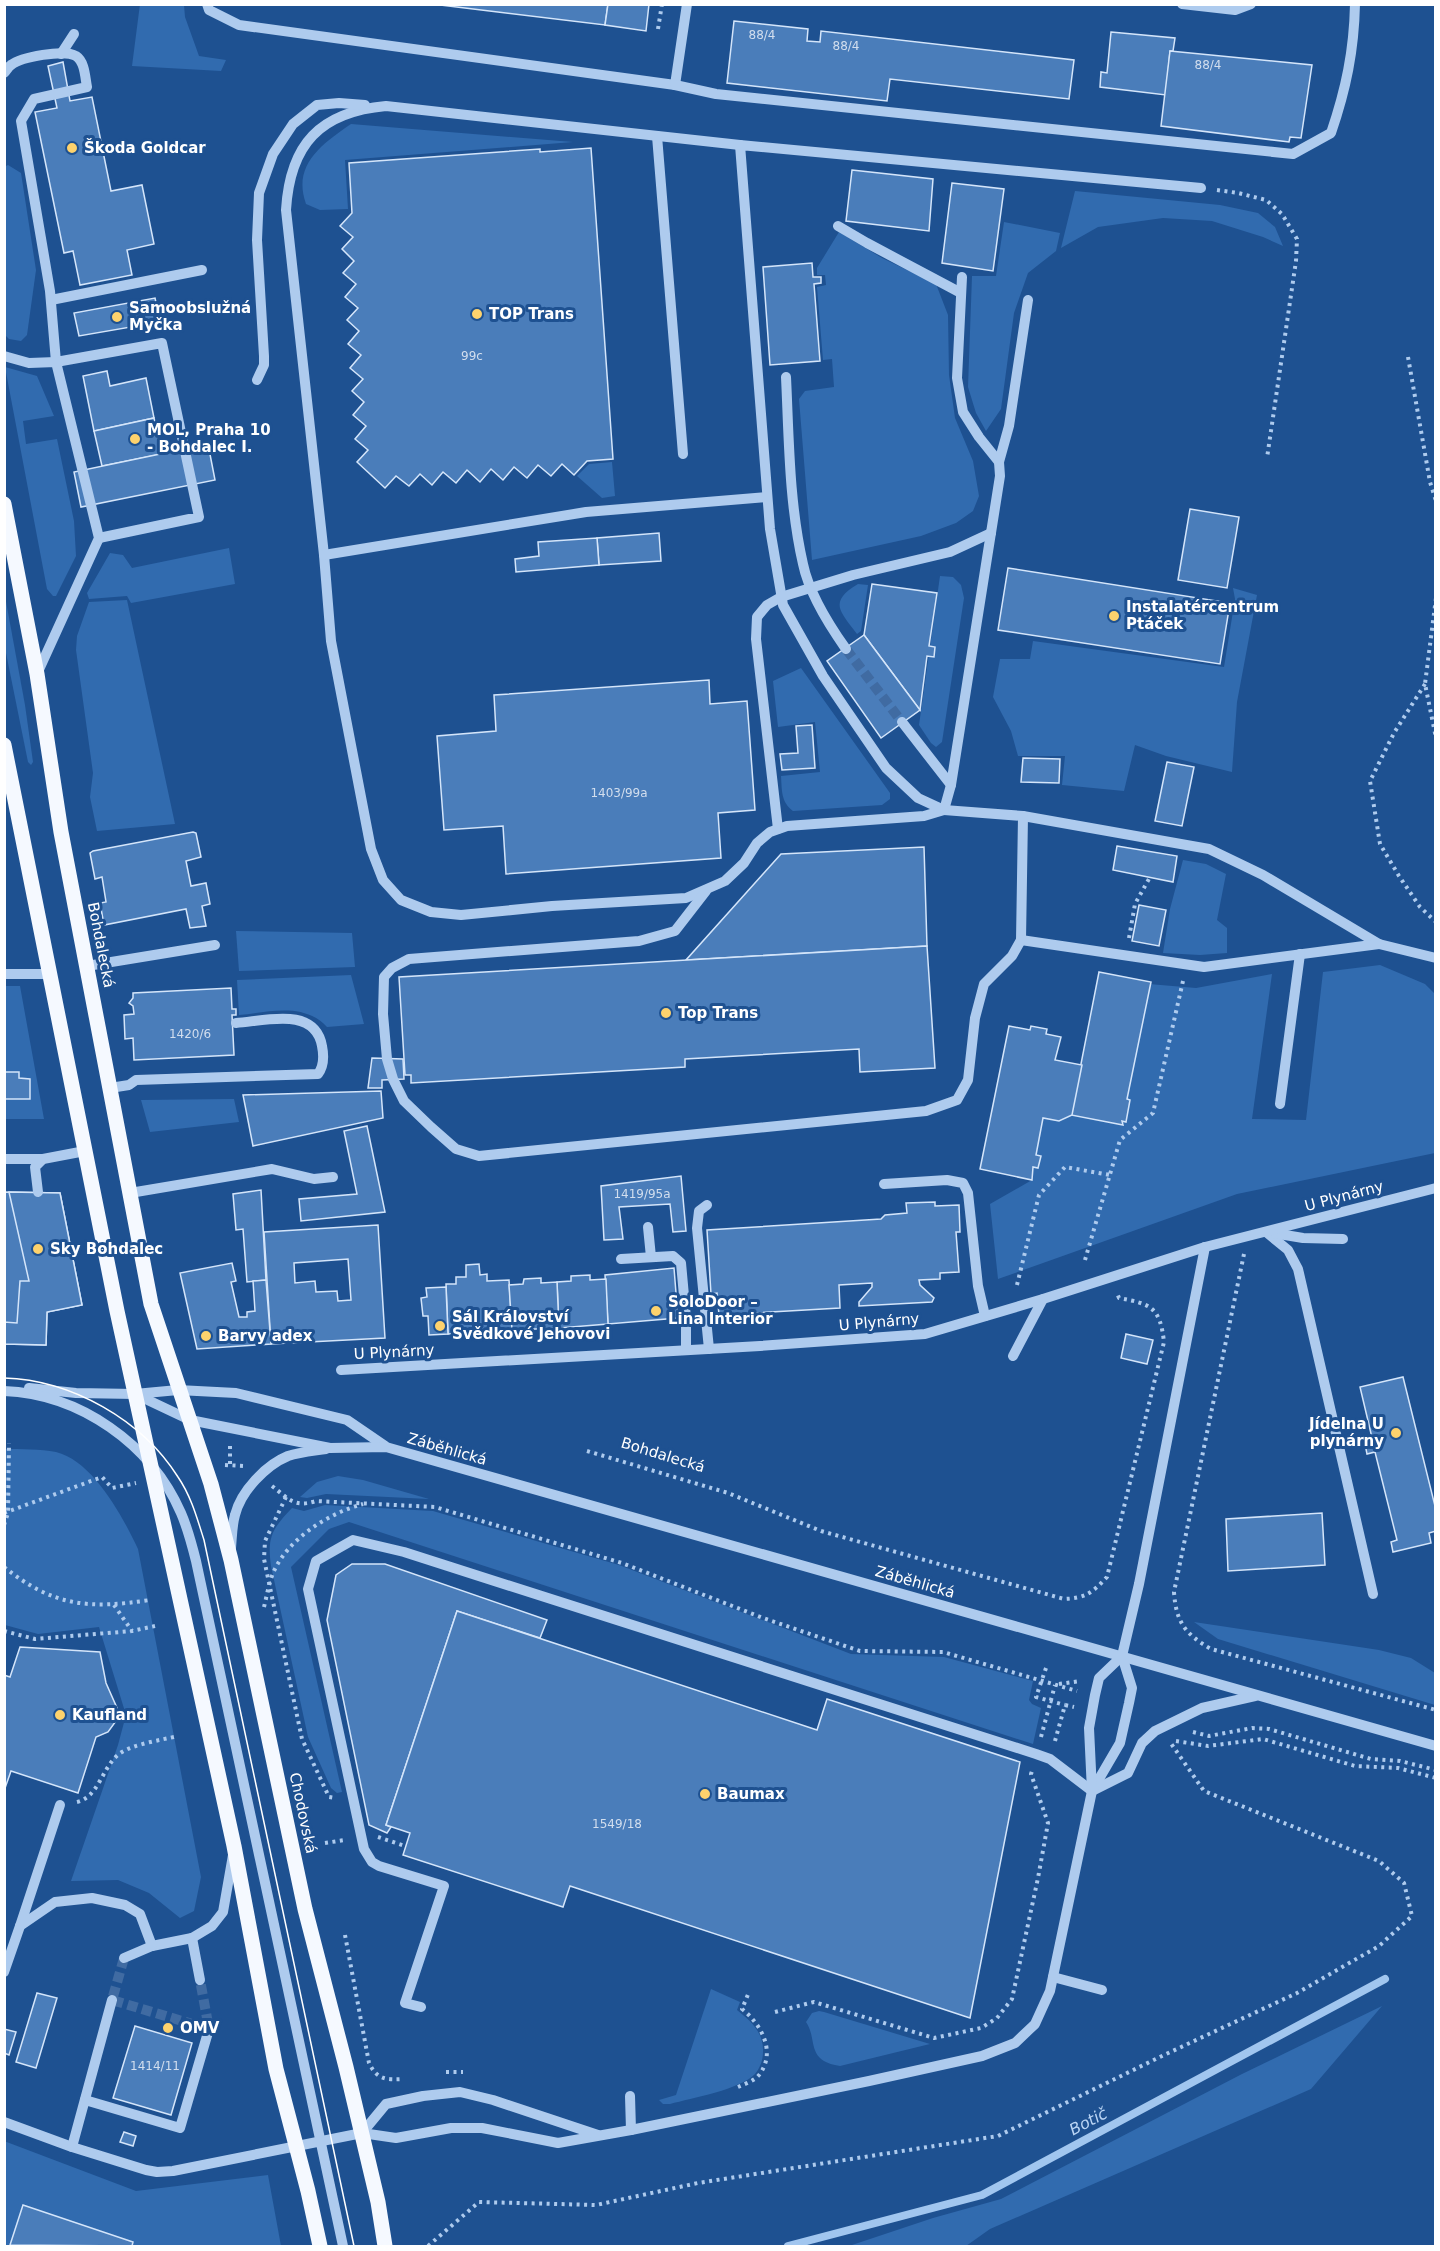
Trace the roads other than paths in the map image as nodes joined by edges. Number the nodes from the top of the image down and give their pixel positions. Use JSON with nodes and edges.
{"nodes":[{"id":1,"x":207,"y":4,"type":"edge"},
{"id":2,"x":687,"y":4,"type":"edge"},
{"id":3,"x":1182,"y":4,"type":"edge"},
{"id":4,"x":1251,"y":4,"type":"edge"},
{"id":5,"x":1355,"y":4,"type":"edge"},
{"id":6,"x":74,"y":34,"type":"dead end"},
{"id":7,"x":61,"y":54,"type":"junction"},
{"id":8,"x":4,"y":73,"type":"edge"},
{"id":9,"x":675,"y":85,"type":"junction"},
{"id":10,"x":383,"y":106,"type":"junction"},
{"id":11,"x":657,"y":136,"type":"junction"},
{"id":12,"x":740,"y":145,"type":"junction"},
{"id":13,"x":1202,"y":188,"type":"road end"},
{"id":14,"x":838,"y":226,"type":"dead end"},
{"id":15,"x":202,"y":270,"type":"dead end"},
{"id":16,"x":962,"y":277,"type":"dead end"},
{"id":17,"x":961,"y":293,"type":"junction"},
{"id":18,"x":51,"y":300,"type":"junction"},
{"id":19,"x":1028,"y":300,"type":"dead end"},
{"id":20,"x":4,"y":356,"type":"edge"},
{"id":21,"x":56,"y":363,"type":"junction"},
{"id":22,"x":786,"y":377,"type":"dead end"},
{"id":23,"x":257,"y":380,"type":"dead end"},
{"id":24,"x":683,"y":454,"type":"dead end"},
{"id":25,"x":999,"y":462,"type":"junction"},
{"id":26,"x":767,"y":497,"type":"junction"},
{"id":27,"x":4,"y":504,"type":"edge"},
{"id":28,"x":991,"y":533,"type":"junction"},
{"id":29,"x":99,"y":538,"type":"junction"},
{"id":30,"x":324,"y":555,"type":"junction"},
{"id":31,"x":812,"y":586,"type":"junction"},
{"id":32,"x":781,"y":597,"type":"junction"},
{"id":33,"x":846,"y":648,"type":"tunnel mouth"},
{"id":34,"x":37,"y":674,"type":"junction"},
{"id":35,"x":902,"y":722,"type":"tunnel mouth"},
{"id":36,"x":4,"y":745,"type":"edge"},
{"id":37,"x":951,"y":785,"type":"junction"},
{"id":38,"x":944,"y":810,"type":"junction"},
{"id":39,"x":1023,"y":816,"type":"junction"},
{"id":40,"x":778,"y":830,"type":"junction"},
{"id":41,"x":706,"y":891,"type":"junction"},
{"id":42,"x":1021,"y":940,"type":"junction"},
{"id":43,"x":1379,"y":944,"type":"junction"},
{"id":44,"x":215,"y":945,"type":"dead end"},
{"id":45,"x":1300,"y":954,"type":"junction"},
{"id":46,"x":1436,"y":958,"type":"edge"},
{"id":47,"x":87,"y":966,"type":"junction"},
{"id":48,"x":4,"y":974,"type":"edge"},
{"id":49,"x":50,"y":974,"type":"junction"},
{"id":50,"x":236,"y":1023,"type":"dead end"},
{"id":51,"x":110,"y":1088,"type":"junction"},
{"id":52,"x":1280,"y":1104,"type":"dead end"},
{"id":53,"x":86,"y":1152,"type":"junction"},
{"id":54,"x":4,"y":1159,"type":"edge"},
{"id":55,"x":43,"y":1159,"type":"junction"},
{"id":56,"x":333,"y":1177,"type":"dead end"},
{"id":57,"x":884,"y":1184,"type":"dead end"},
{"id":58,"x":1436,"y":1188,"type":"edge"},
{"id":59,"x":38,"y":1192,"type":"dead end"},
{"id":60,"x":130,"y":1193,"type":"junction"},
{"id":61,"x":707,"y":1204,"type":"dead end"},
{"id":62,"x":648,"y":1227,"type":"dead end"},
{"id":63,"x":1266,"y":1232,"type":"junction"},
{"id":64,"x":1343,"y":1239,"type":"dead end"},
{"id":65,"x":1205,"y":1247,"type":"junction"},
{"id":66,"x":651,"y":1257,"type":"junction"},
{"id":67,"x":621,"y":1259,"type":"dead end"},
{"id":68,"x":1043,"y":1299,"type":"junction"},
{"id":69,"x":986,"y":1316,"type":"junction"},
{"id":70,"x":709,"y":1349,"type":"junction"},
{"id":71,"x":686,"y":1350,"type":"junction"},
{"id":72,"x":1013,"y":1356,"type":"dead end"},
{"id":73,"x":341,"y":1370,"type":"dead end"},
{"id":74,"x":4,"y":1386,"type":"edge"},
{"id":75,"x":178,"y":1390,"type":"junction"},
{"id":76,"x":4,"y":1391,"type":"edge"},
{"id":77,"x":135,"y":1394,"type":"junction"},
{"id":78,"x":190,"y":1420,"type":"junction"},
{"id":79,"x":386,"y":1447,"type":"junction"},
{"id":80,"x":330,"y":1448,"type":"junction"},
{"id":81,"x":151,"y":1466,"type":"junction"},
{"id":82,"x":231,"y":1560,"type":"junction"},
{"id":83,"x":1373,"y":1594,"type":"dead end"},
{"id":84,"x":1122,"y":1656,"type":"junction"},
{"id":85,"x":1258,"y":1695,"type":"junction"},
{"id":86,"x":1436,"y":1746,"type":"edge"},
{"id":87,"x":1092,"y":1791,"type":"junction"},
{"id":88,"x":60,"y":1805,"type":"dead end"},
{"id":89,"x":234,"y":1846,"type":"junction"},
{"id":90,"x":20,"y":1926,"type":"junction"},
{"id":91,"x":192,"y":1938,"type":"junction"},
{"id":92,"x":152,"y":1946,"type":"junction"},
{"id":93,"x":124,"y":1958,"type":"dead end"},
{"id":94,"x":4,"y":1972,"type":"edge"},
{"id":95,"x":1053,"y":1977,"type":"junction"},
{"id":96,"x":200,"y":1980,"type":"tunnel mouth"},
{"id":97,"x":1102,"y":1990,"type":"dead end"},
{"id":98,"x":112,"y":2000,"type":"dead end"},
{"id":99,"x":421,"y":2007,"type":"dead end"},
{"id":100,"x":209,"y":2030,"type":"dead end"},
{"id":101,"x":630,"y":2096,"type":"dead end"},
{"id":102,"x":85,"y":2100,"type":"junction"},
{"id":103,"x":4,"y":2122,"type":"edge"},
{"id":104,"x":631,"y":2130,"type":"junction"},
{"id":105,"x":362,"y":2133,"type":"junction"},
{"id":106,"x":601,"y":2136,"type":"junction"},
{"id":107,"x":321,"y":2141,"type":"junction"},
{"id":108,"x":296,"y":2145,"type":"junction"},
{"id":109,"x":72,"y":2147,"type":"junction"},
{"id":110,"x":320,"y":2247,"type":"edge"},
{"id":111,"x":344,"y":2247,"type":"edge"},
{"id":112,"x":385,"y":2247,"type":"edge"}],
"edges":[{"from":1,"to":9,"type":"street"},
{"from":2,"to":9,"type":"street"},
{"from":3,"to":4,"type":"street"},
{"from":5,"to":9,"type":"street"},
{"from":6,"to":7,"type":"street"},
{"from":7,"to":8,"type":"street"},
{"from":7,"to":18,"type":"street"},
{"from":10,"to":11,"type":"street"},
{"from":10,"to":23,"type":"street"},
{"from":10,"to":30,"type":"street"},
{"from":11,"to":12,"type":"street"},
{"from":11,"to":24,"type":"street"},
{"from":12,"to":13,"type":"street"},
{"from":12,"to":26,"type":"street"},
{"from":14,"to":17,"type":"street"},
{"from":15,"to":18,"type":"street"},
{"from":16,"to":17,"type":"street"},
{"from":17,"to":25,"type":"street"},
{"from":18,"to":21,"type":"street"},
{"from":19,"to":25,"type":"street"},
{"from":20,"to":21,"type":"street"},
{"from":21,"to":29,"type":"street"},
{"from":21,"to":29,"type":"street"},
{"from":22,"to":31,"type":"street"},
{"from":25,"to":28,"type":"street"},
{"from":26,"to":30,"type":"street"},
{"from":26,"to":32,"type":"street"},
{"from":27,"to":34,"type":"main road","name":"Bohdalecká"},
{"from":28,"to":31,"type":"street"},
{"from":28,"to":37,"type":"street"},
{"from":29,"to":34,"type":"street"},
{"from":30,"to":41,"type":"street"},
{"from":31,"to":32,"type":"street"},
{"from":31,"to":33,"type":"street"},
{"from":32,"to":38,"type":"street"},
{"from":32,"to":40,"type":"street"},
{"from":34,"to":47,"type":"main road","name":"Bohdalecká"},
{"from":35,"to":37,"type":"street"},
{"from":36,"to":49,"type":"main road"},
{"from":37,"to":38,"type":"street"},
{"from":38,"to":39,"type":"street"},
{"from":38,"to":40,"type":"street"},
{"from":39,"to":42,"type":"street"},
{"from":39,"to":43,"type":"street"},
{"from":40,"to":41,"type":"street"},
{"from":41,"to":42,"type":"street"},
{"from":42,"to":45,"type":"street"},
{"from":43,"to":45,"type":"street"},
{"from":43,"to":46,"type":"street"},
{"from":44,"to":47,"type":"street"},
{"from":45,"to":52,"type":"street"},
{"from":47,"to":51,"type":"main road","name":"Bohdalecká"},
{"from":48,"to":49,"type":"street"},
{"from":49,"to":53,"type":"main road"},
{"from":50,"to":51,"type":"street"},
{"from":51,"to":60,"type":"main road","name":"Bohdalecká"},
{"from":53,"to":55,"type":"street"},
{"from":53,"to":77,"type":"main road"},
{"from":54,"to":55,"type":"street"},
{"from":55,"to":59,"type":"street"},
{"from":56,"to":60,"type":"street"},
{"from":57,"to":69,"type":"street"},
{"from":58,"to":63,"type":"street","name":"U Plynárny"},
{"from":60,"to":75,"type":"main road","name":"Bohdalecká"},
{"from":61,"to":70,"type":"street"},
{"from":62,"to":66,"type":"street"},
{"from":63,"to":64,"type":"street"},
{"from":63,"to":65,"type":"street","name":"U Plynárny"},
{"from":63,"to":83,"type":"street"},
{"from":65,"to":68,"type":"street","name":"U Plynárny"},
{"from":65,"to":84,"type":"street"},
{"from":66,"to":67,"type":"street"},
{"from":66,"to":71,"type":"street"},
{"from":68,"to":69,"type":"street","name":"U Plynárny"},
{"from":68,"to":72,"type":"street"},
{"from":69,"to":70,"type":"street","name":"U Plynárny"},
{"from":70,"to":71,"type":"street","name":"U Plynárny"},
{"from":71,"to":73,"type":"street","name":"U Plynárny"},
{"from":74,"to":77,"type":"street"},
{"from":75,"to":77,"type":"street","name":"Záběhlická"},
{"from":75,"to":78,"type":"main road","name":"Chodovská"},
{"from":75,"to":79,"type":"street","name":"Záběhlická"},
{"from":76,"to":81,"type":"street"},
{"from":77,"to":78,"type":"street","name":"Záběhlická"},
{"from":77,"to":81,"type":"main road"},
{"from":78,"to":80,"type":"street","name":"Záběhlická"},
{"from":78,"to":82,"type":"main road","name":"Chodovská"},
{"from":79,"to":80,"type":"street","name":"Záběhlická"},
{"from":79,"to":84,"type":"street","name":"Záběhlická"},
{"from":80,"to":82,"type":"street"},
{"from":81,"to":89,"type":"main road"},
{"from":81,"to":107,"type":"street"},
{"from":82,"to":105,"type":"main road","name":"Chodovská"},
{"from":84,"to":85,"type":"street","name":"Záběhlická"},
{"from":84,"to":87,"type":"street"},
{"from":84,"to":87,"type":"street"},
{"from":85,"to":86,"type":"street","name":"Záběhlická"},
{"from":85,"to":87,"type":"street"},
{"from":87,"to":95,"type":"street"},
{"from":87,"to":99,"type":"street"},
{"from":88,"to":90,"type":"street"},
{"from":89,"to":91,"type":"street"},
{"from":89,"to":108,"type":"main road"},
{"from":90,"to":92,"type":"street"},
{"from":90,"to":94,"type":"street"},
{"from":91,"to":92,"type":"street"},
{"from":91,"to":96,"type":"street"},
{"from":92,"to":93,"type":"street"},
{"from":95,"to":97,"type":"street"},
{"from":95,"to":104,"type":"street"},
{"from":98,"to":102,"type":"street"},
{"from":100,"to":102,"type":"street"},
{"from":101,"to":104,"type":"street"},
{"from":102,"to":109,"type":"street"},
{"from":103,"to":109,"type":"street"},
{"from":104,"to":106,"type":"street"},
{"from":105,"to":106,"type":"street"},
{"from":105,"to":106,"type":"street"},
{"from":105,"to":107,"type":"street"},
{"from":105,"to":112,"type":"main road","name":"Chodovská"},
{"from":107,"to":108,"type":"street"},
{"from":107,"to":111,"type":"street"},
{"from":108,"to":109,"type":"street"},
{"from":108,"to":110,"type":"main road"}]}
